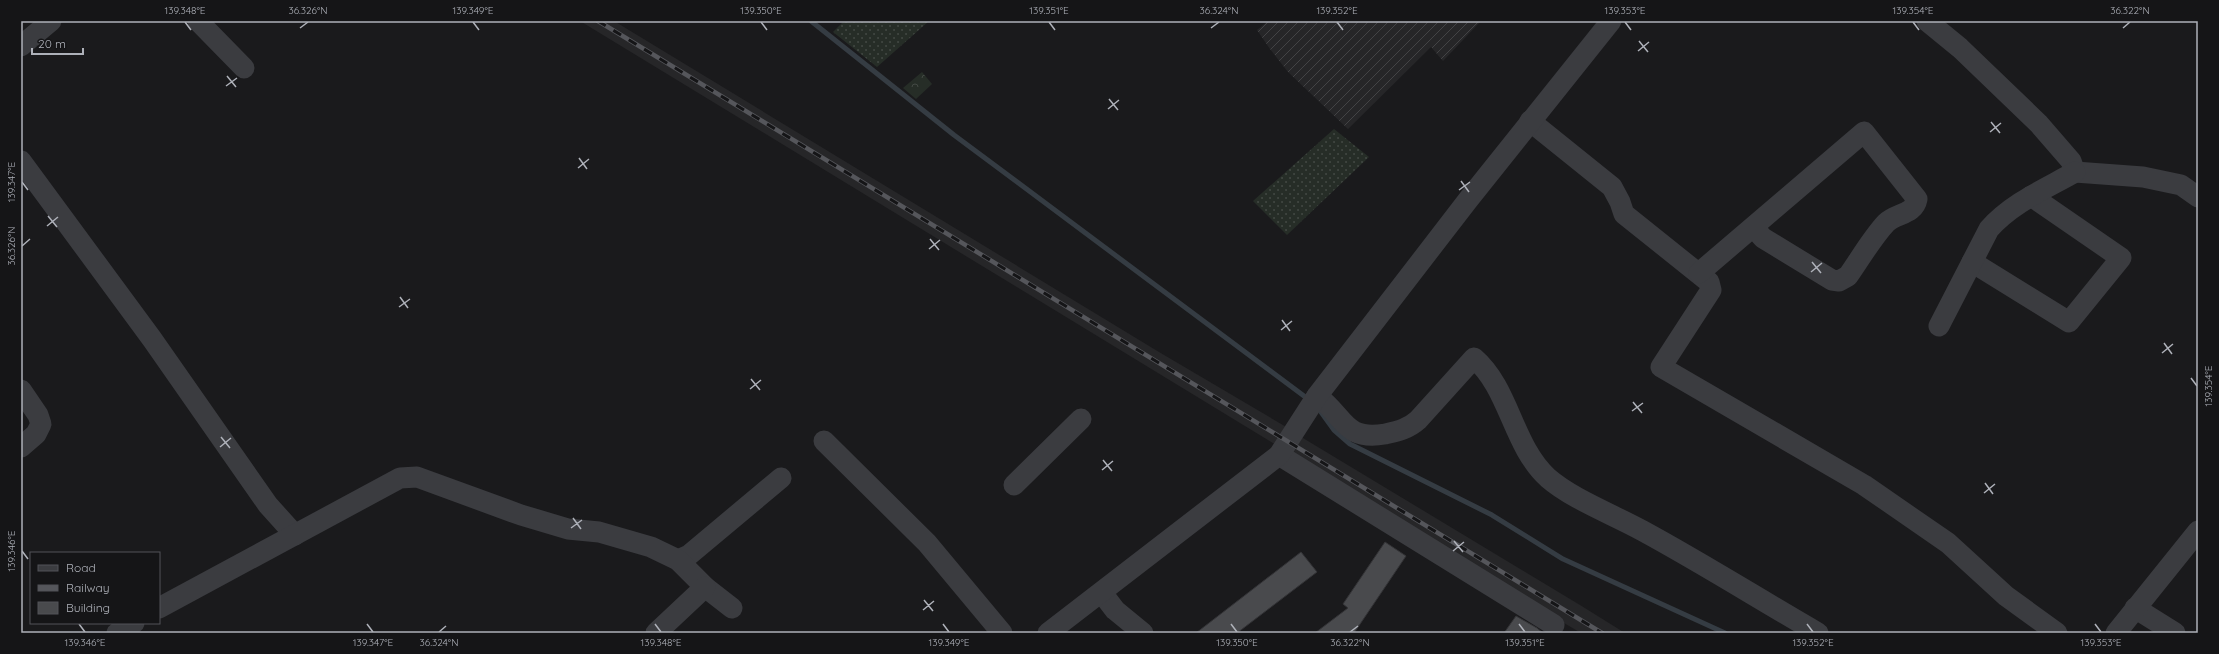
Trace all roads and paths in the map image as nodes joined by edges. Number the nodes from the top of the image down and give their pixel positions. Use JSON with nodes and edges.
{"nodes":[{"id":1,"x":51,"y":21,"type":"edge"},
{"id":2,"x":198,"y":21,"type":"edge"},
{"id":3,"x":1611,"y":21,"type":"edge"},
{"id":4,"x":1927,"y":21,"type":"edge"},
{"id":5,"x":21,"y":46,"type":"edge"},
{"id":6,"x":244,"y":68,"type":"dead end"},
{"id":7,"x":1530,"y":122,"type":"junction"},
{"id":8,"x":21,"y":161,"type":"edge"},
{"id":9,"x":2075,"y":172,"type":"junction"},
{"id":10,"x":2031,"y":196,"type":"junction"},
{"id":11,"x":2198,"y":197,"type":"edge"},
{"id":12,"x":1753,"y":227,"type":"junction"},
{"id":13,"x":1972,"y":262,"type":"junction"},
{"id":14,"x":1699,"y":273,"type":"junction"},
{"id":15,"x":1939,"y":326,"type":"dead end"},
{"id":16,"x":21,"y":390,"type":"edge"},
{"id":17,"x":1317,"y":396,"type":"junction"},
{"id":18,"x":1081,"y":419,"type":"dead end"},
{"id":19,"x":824,"y":441,"type":"dead end"},
{"id":20,"x":21,"y":447,"type":"edge"},
{"id":21,"x":1279,"y":455,"type":"junction"},
{"id":22,"x":781,"y":478,"type":"dead end"},
{"id":23,"x":1014,"y":485,"type":"dead end"},
{"id":24,"x":2198,"y":531,"type":"edge"},
{"id":25,"x":295,"y":535,"type":"junction"},
{"id":26,"x":678,"y":560,"type":"junction"},
{"id":27,"x":705,"y":587,"type":"junction"},
{"id":28,"x":1102,"y":593,"type":"junction"},
{"id":29,"x":160,"y":607,"type":"edge"},
{"id":30,"x":732,"y":608,"type":"dead end"},
{"id":31,"x":2135,"y":608,"type":"junction"},
{"id":32,"x":1554,"y":625,"type":"dead end"},
{"id":33,"x":656,"y":633,"type":"edge"},
{"id":34,"x":1002,"y":633,"type":"edge"},
{"id":35,"x":1048,"y":633,"type":"edge"},
{"id":36,"x":1143,"y":633,"type":"edge"},
{"id":37,"x":1818,"y":633,"type":"edge"},
{"id":38,"x":2058,"y":633,"type":"edge"},
{"id":39,"x":2116,"y":633,"type":"edge"},
{"id":40,"x":2176,"y":633,"type":"edge"}],
"edges":[{"from":1,"to":5,"type":"street"},
{"from":2,"to":6,"type":"street"},
{"from":3,"to":7,"type":"street"},
{"from":4,"to":9,"type":"street"},
{"from":7,"to":14,"type":"street"},
{"from":7,"to":17,"type":"street"},
{"from":8,"to":25,"type":"street"},
{"from":9,"to":10,"type":"street"},
{"from":9,"to":11,"type":"street"},
{"from":10,"to":13,"type":"street"},
{"from":10,"to":13,"type":"street"},
{"from":12,"to":12,"type":"street"},
{"from":12,"to":14,"type":"street"},
{"from":13,"to":15,"type":"street"},
{"from":14,"to":38,"type":"street"},
{"from":16,"to":20,"type":"street"},
{"from":17,"to":21,"type":"street"},
{"from":17,"to":37,"type":"street"},
{"from":18,"to":23,"type":"street"},
{"from":19,"to":34,"type":"street"},
{"from":21,"to":28,"type":"street"},
{"from":21,"to":32,"type":"street"},
{"from":22,"to":26,"type":"street"},
{"from":24,"to":31,"type":"street"},
{"from":25,"to":26,"type":"street"},
{"from":25,"to":29,"type":"street"},
{"from":26,"to":27,"type":"street"},
{"from":27,"to":30,"type":"street"},
{"from":27,"to":33,"type":"street"},
{"from":28,"to":35,"type":"street"},
{"from":28,"to":36,"type":"street"},
{"from":31,"to":39,"type":"street"},
{"from":31,"to":40,"type":"street"}]}
